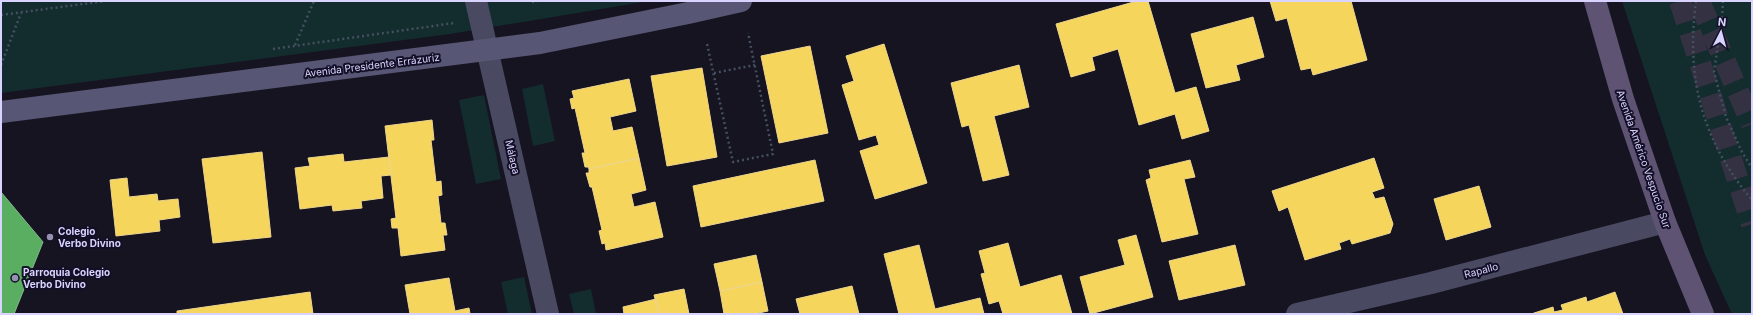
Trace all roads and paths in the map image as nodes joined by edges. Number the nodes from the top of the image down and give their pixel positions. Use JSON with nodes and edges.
{"nodes":[{"id":1,"x":105,"y":1,"type":"edge"},
{"id":2,"x":314,"y":1,"type":"edge"},
{"id":3,"x":476,"y":1,"type":"edge"},
{"id":4,"x":538,"y":1,"type":"edge"},
{"id":5,"x":741,"y":1,"type":"edge"},
{"id":6,"x":1595,"y":1,"type":"edge"},
{"id":7,"x":1696,"y":1,"type":"edge"},
{"id":8,"x":1724,"y":1,"type":"edge"},
{"id":9,"x":532,"y":2,"type":"dead end"},
{"id":10,"x":21,"y":13,"type":"junction"},
{"id":11,"x":1,"y":15,"type":"edge"},
{"id":12,"x":748,"y":33,"type":"dead end"},
{"id":13,"x":707,"y":44,"type":"dead end"},
{"id":14,"x":295,"y":46,"type":"dead end"},
{"id":15,"x":488,"y":50,"type":"junction"},
{"id":16,"x":1,"y":65,"type":"edge"},
{"id":17,"x":756,"y":65,"type":"junction"},
{"id":18,"x":714,"y":73,"type":"junction"},
{"id":19,"x":1,"y":112,"type":"edge"},
{"id":20,"x":1752,"y":168,"type":"edge"},
{"id":21,"x":1752,"y":200,"type":"edge"},
{"id":22,"x":1665,"y":222,"type":"junction"},
{"id":23,"x":548,"y":314,"type":"edge"},
{"id":24,"x":1297,"y":314,"type":"edge"},
{"id":25,"x":1703,"y":314,"type":"edge"}],
"edges":[{"from":1,"to":10,"type":"path"},
{"from":2,"to":14,"type":"path"},
{"from":3,"to":15,"type":"street","name":"Málaga"},
{"from":4,"to":9,"type":"path"},
{"from":5,"to":15,"type":"main road","name":"Avenida Presidente Errázuriz"},
{"from":6,"to":22,"type":"main road","name":"Avenida Américo Vespucio Sur"},
{"from":7,"to":21,"type":"path"},
{"from":8,"to":20,"type":"path"},
{"from":10,"to":11,"type":"path"},
{"from":10,"to":16,"type":"path"},
{"from":12,"to":17,"type":"path"},
{"from":13,"to":18,"type":"path"},
{"from":15,"to":19,"type":"main road","name":"Avenida Presidente Errázuriz"},
{"from":15,"to":23,"type":"street","name":"Málaga"},
{"from":17,"to":18,"type":"path"},
{"from":17,"to":18,"type":"path"},
{"from":22,"to":24,"type":"street","name":"Rapallo"},
{"from":22,"to":25,"type":"main road","name":"Avenida Américo Vespucio Sur"}]}
